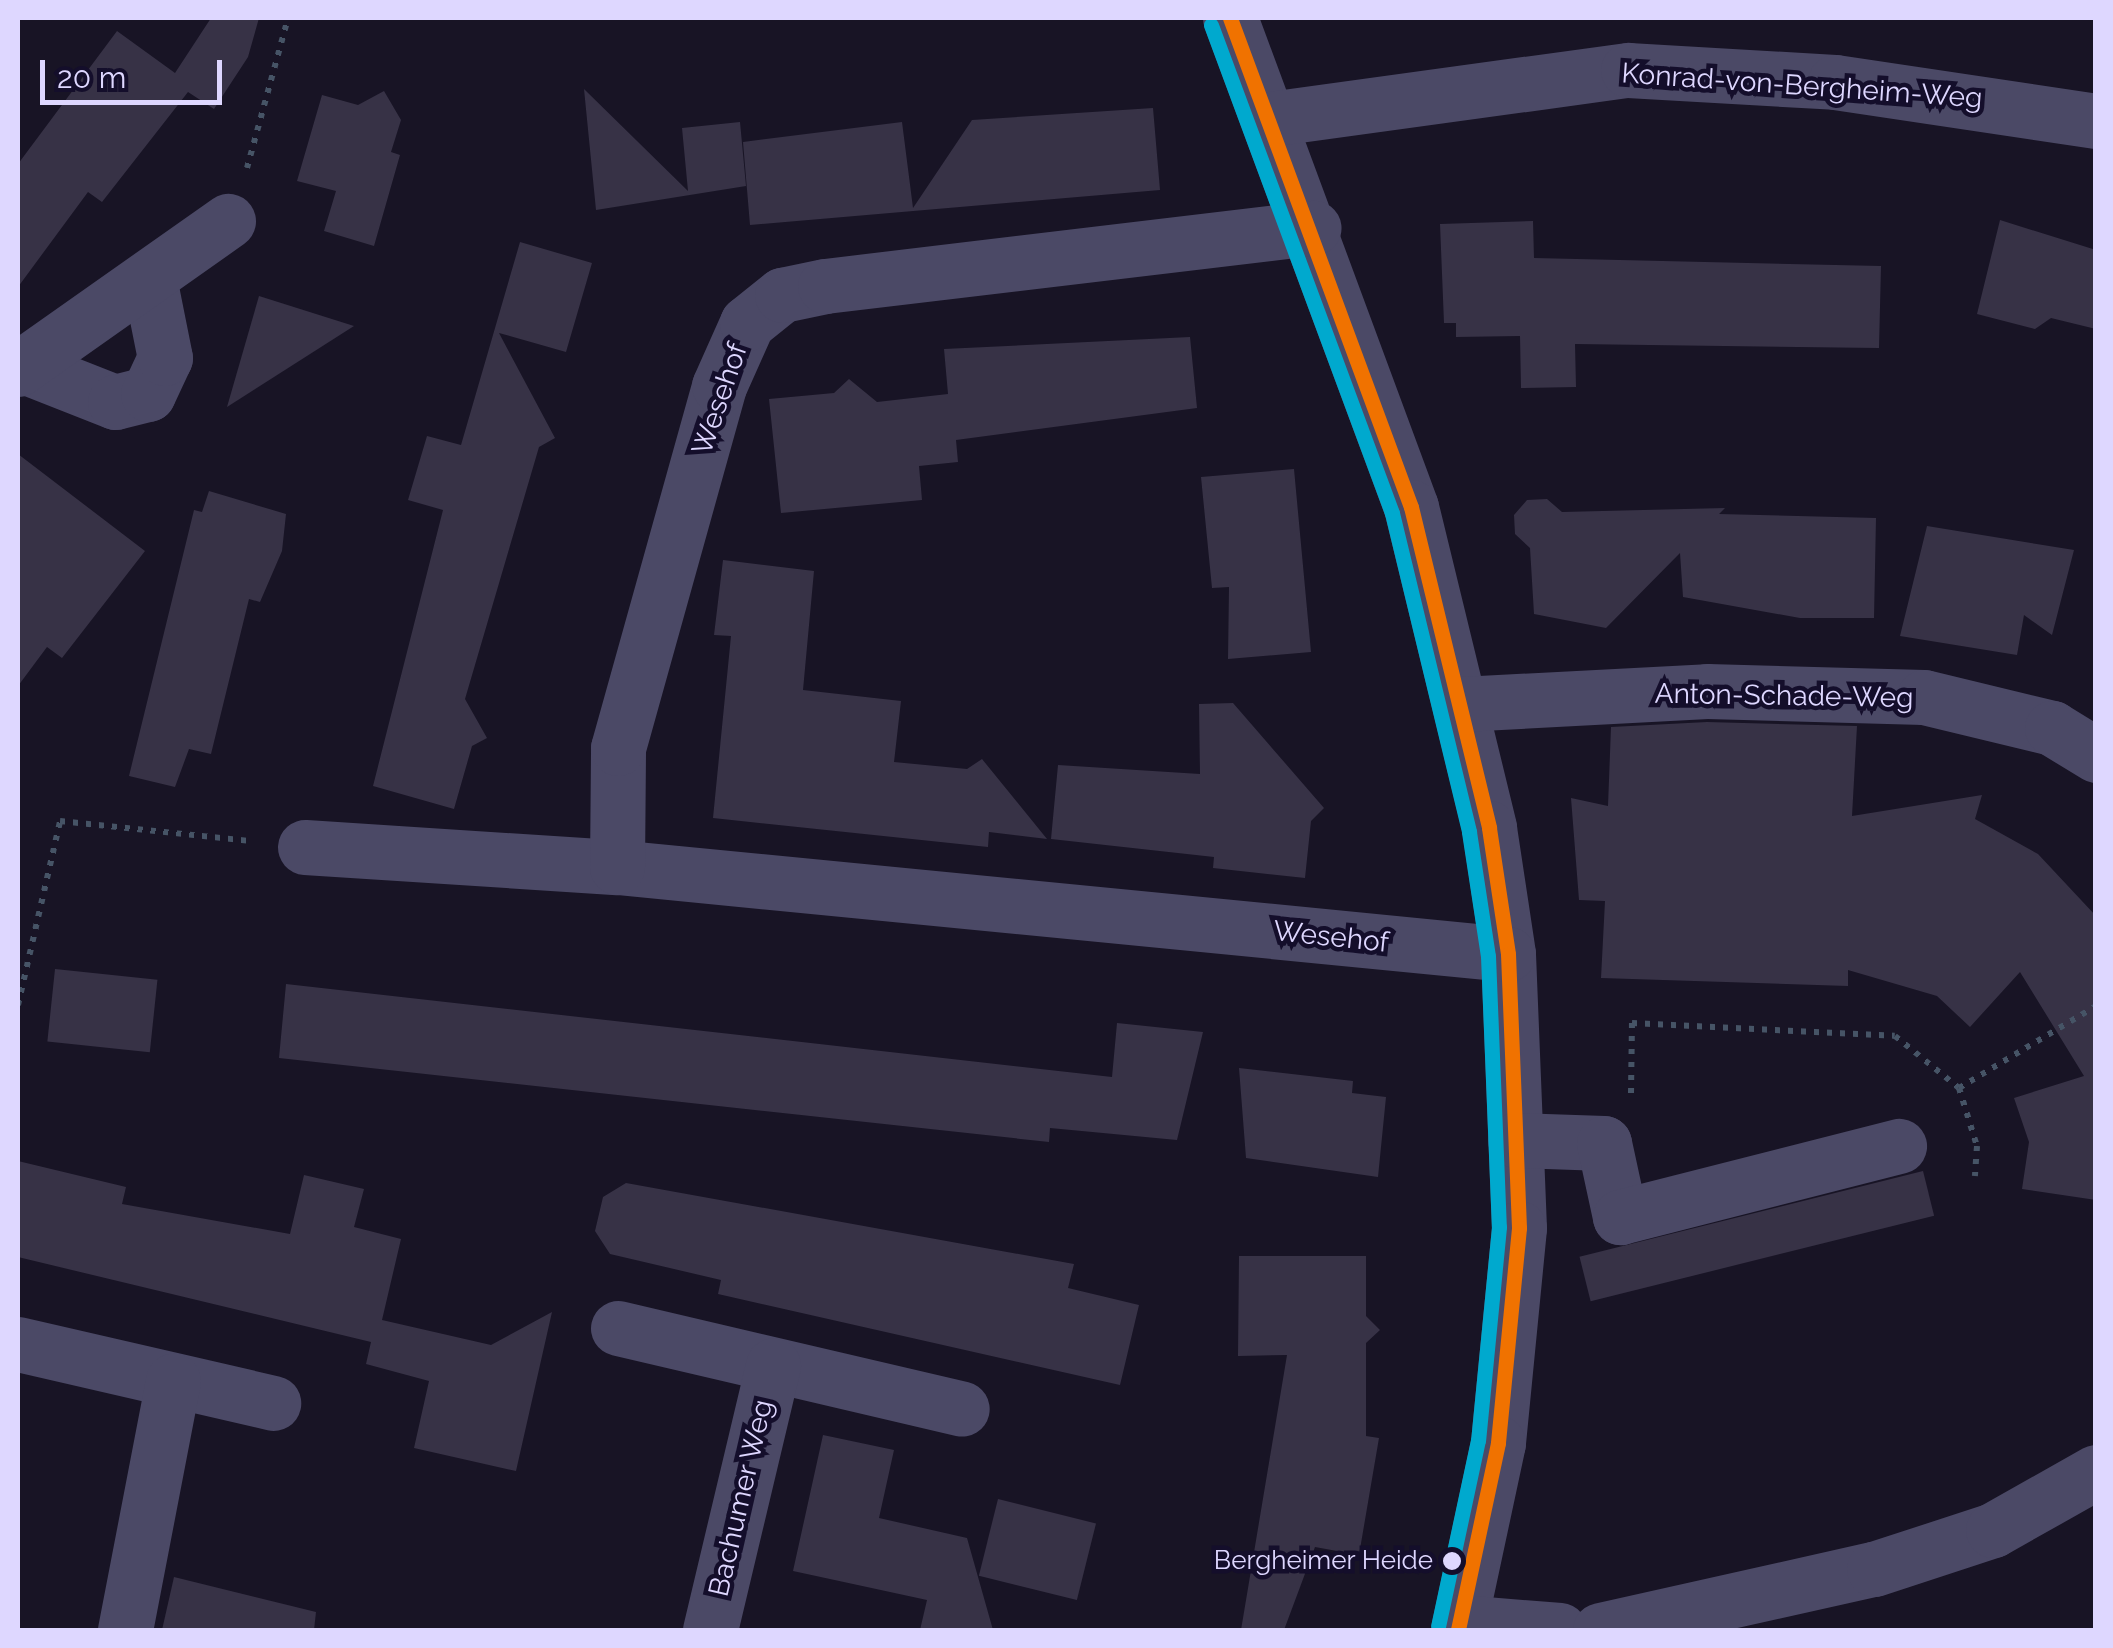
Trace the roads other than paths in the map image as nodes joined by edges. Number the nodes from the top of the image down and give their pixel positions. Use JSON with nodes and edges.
{"nodes":[{"id":1,"x":1230,"y":18,"type":"edge"},
{"id":2,"x":1269,"y":118,"type":"junction"},
{"id":3,"x":2096,"y":121,"type":"edge"},
{"id":4,"x":228,"y":221,"type":"road end"},
{"id":5,"x":1314,"y":228,"type":"junction"},
{"id":6,"x":149,"y":278,"type":"junction"},
{"id":7,"x":20,"y":367,"type":"edge"},
{"id":8,"x":1461,"y":704,"type":"junction"},
{"id":9,"x":2096,"y":754,"type":"edge"},
{"id":10,"x":305,"y":847,"type":"road end"},
{"id":11,"x":616,"y":867,"type":"junction"},
{"id":12,"x":1508,"y":954,"type":"junction"},
{"id":13,"x":1516,"y":1140,"type":"junction"},
{"id":14,"x":1899,"y":1146,"type":"dead end"},
{"id":15,"x":618,"y":1328,"type":"dead end"},
{"id":16,"x":18,"y":1344,"type":"edge"},
{"id":17,"x":773,"y":1364,"type":"junction"},
{"id":18,"x":174,"y":1382,"type":"junction"},
{"id":19,"x":273,"y":1403,"type":"dead end"},
{"id":20,"x":962,"y":1408,"type":"dead end"},
{"id":21,"x":2096,"y":1472,"type":"edge"},
{"id":22,"x":1459,"y":1626,"type":"edge"},
{"id":23,"x":125,"y":1630,"type":"edge"},
{"id":24,"x":710,"y":1630,"type":"edge"},
{"id":25,"x":1560,"y":1630,"type":"edge"},
{"id":26,"x":1600,"y":1630,"type":"edge"}],
"edges":[{"from":1,"to":2,"type":"street"},
{"from":2,"to":3,"type":"street","name":"Konrad-von-Bergheim-Weg"},
{"from":2,"to":5,"type":"street"},
{"from":4,"to":6,"type":"street"},
{"from":5,"to":8,"type":"street"},
{"from":5,"to":11,"type":"street","name":"Wesehof"},
{"from":6,"to":7,"type":"street"},
{"from":6,"to":7,"type":"street"},
{"from":8,"to":9,"type":"street","name":"Anton-Schade-Weg"},
{"from":8,"to":12,"type":"street"},
{"from":10,"to":11,"type":"street","name":"Wesehof"},
{"from":11,"to":12,"type":"street","name":"Wesehof"},
{"from":12,"to":13,"type":"street"},
{"from":13,"to":14,"type":"street"},
{"from":13,"to":22,"type":"street"},
{"from":15,"to":17,"type":"street","name":"Bachumer Weg"},
{"from":16,"to":18,"type":"street"},
{"from":17,"to":20,"type":"street","name":"Bachumer Weg"},
{"from":17,"to":24,"type":"street","name":"Bachumer Weg"},
{"from":18,"to":19,"type":"street"},
{"from":18,"to":23,"type":"street"},
{"from":21,"to":26,"type":"street"},
{"from":22,"to":25,"type":"street"}]}
